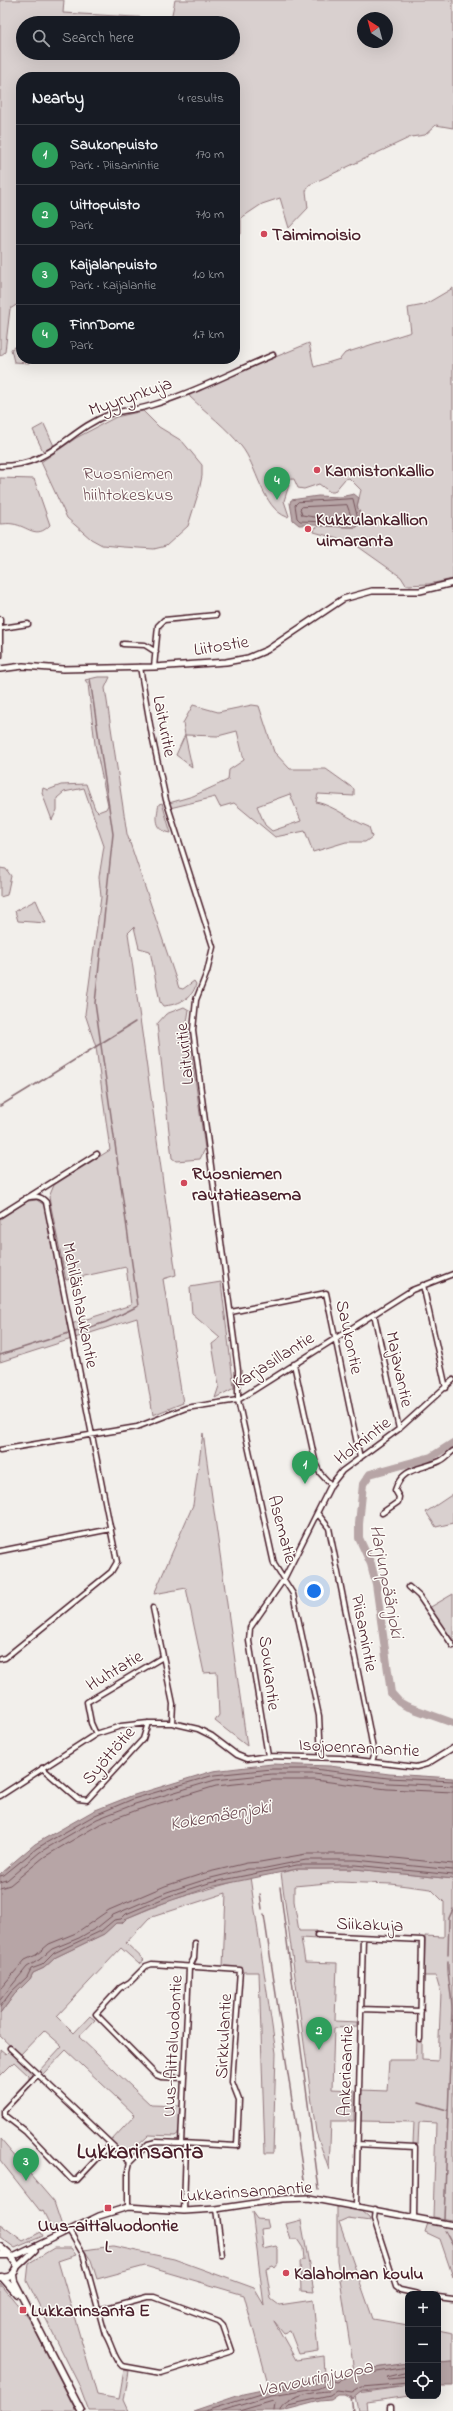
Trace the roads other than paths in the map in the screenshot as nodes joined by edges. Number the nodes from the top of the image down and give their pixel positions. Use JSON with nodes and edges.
{"nodes":[{"id":1,"x":273,"y":355,"type":"dead end"},
{"id":2,"x":0,"y":466,"type":"edge"},
{"id":3,"x":453,"y":583,"type":"edge"},
{"id":4,"x":216,"y":615,"type":"dead end"},
{"id":5,"x":0,"y":619,"type":"edge"},
{"id":6,"x":28,"y":624,"type":"dead end"},
{"id":7,"x":2,"y":628,"type":"junction"},
{"id":8,"x":123,"y":644,"type":"dead end"},
{"id":9,"x":156,"y":652,"type":"junction"},
{"id":10,"x":0,"y":656,"type":"edge"},
{"id":11,"x":140,"y":667,"type":"junction"},
{"id":12,"x":154,"y":667,"type":"junction"},
{"id":13,"x":0,"y":669,"type":"edge"},
{"id":14,"x":97,"y":1154,"type":"dead end"},
{"id":15,"x":26,"y":1198,"type":"junction"},
{"id":16,"x":0,"y":1215,"type":"edge"},
{"id":17,"x":453,"y":1274,"type":"edge"},
{"id":18,"x":423,"y":1285,"type":"junction"},
{"id":19,"x":231,"y":1312,"type":"junction"},
{"id":20,"x":374,"y":1314,"type":"junction"},
{"id":21,"x":336,"y":1338,"type":"junction"},
{"id":22,"x":294,"y":1364,"type":"junction"},
{"id":23,"x":453,"y":1380,"type":"edge"},
{"id":24,"x":446,"y":1388,"type":"junction"},
{"id":25,"x":238,"y":1400,"type":"junction"},
{"id":26,"x":399,"y":1429,"type":"junction"},
{"id":27,"x":93,"y":1435,"type":"junction"},
{"id":28,"x":0,"y":1450,"type":"edge"},
{"id":29,"x":453,"y":1451,"type":"edge"},
{"id":30,"x":360,"y":1458,"type":"junction"},
{"id":31,"x":331,"y":1485,"type":"junction"},
{"id":32,"x":382,"y":1513,"type":"dead end"},
{"id":33,"x":318,"y":1514,"type":"junction"},
{"id":34,"x":111,"y":1529,"type":"junction"},
{"id":35,"x":0,"y":1551,"type":"edge"},
{"id":36,"x":284,"y":1579,"type":"junction"},
{"id":37,"x":409,"y":1587,"type":"dead end"},
{"id":38,"x":153,"y":1608,"type":"dead end"},
{"id":39,"x":453,"y":1646,"type":"edge"},
{"id":40,"x":163,"y":1657,"type":"junction"},
{"id":41,"x":0,"y":1659,"type":"edge"},
{"id":42,"x":148,"y":1723,"type":"junction"},
{"id":43,"x":172,"y":1723,"type":"junction"},
{"id":44,"x":96,"y":1734,"type":"junction"},
{"id":45,"x":453,"y":1748,"type":"edge"},
{"id":46,"x":268,"y":1756,"type":"junction"},
{"id":47,"x":321,"y":1757,"type":"junction"},
{"id":48,"x":372,"y":1762,"type":"junction"},
{"id":49,"x":42,"y":1768,"type":"junction"},
{"id":50,"x":0,"y":1796,"type":"edge"},
{"id":51,"x":317,"y":1936,"type":"dead end"},
{"id":52,"x":363,"y":1938,"type":"junction"},
{"id":53,"x":195,"y":1943,"type":"dead end"},
{"id":54,"x":189,"y":1968,"type":"junction"},
{"id":55,"x":361,"y":2009,"type":"junction"},
{"id":56,"x":420,"y":2011,"type":"junction"},
{"id":57,"x":420,"y":2039,"type":"dead end"},
{"id":58,"x":10,"y":2048,"type":"dead end"},
{"id":59,"x":38,"y":2074,"type":"junction"},
{"id":60,"x":184,"y":2078,"type":"junction"},
{"id":61,"x":183,"y":2143,"type":"junction"},
{"id":62,"x":110,"y":2144,"type":"junction"},
{"id":63,"x":357,"y":2144,"type":"junction"},
{"id":64,"x":130,"y":2162,"type":"junction"},
{"id":65,"x":356,"y":2205,"type":"junction"},
{"id":66,"x":128,"y":2207,"type":"junction"},
{"id":67,"x":216,"y":2209,"type":"junction"},
{"id":68,"x":375,"y":2209,"type":"junction"},
{"id":69,"x":184,"y":2211,"type":"junction"},
{"id":70,"x":414,"y":2218,"type":"junction"},
{"id":71,"x":453,"y":2225,"type":"edge"},
{"id":72,"x":69,"y":2230,"type":"junction"},
{"id":73,"x":45,"y":2242,"type":"junction"},
{"id":74,"x":0,"y":2247,"type":"edge"},
{"id":75,"x":0,"y":2255,"type":"edge"},
{"id":76,"x":222,"y":2255,"type":"dead end"},
{"id":77,"x":10,"y":2256,"type":"junction"},
{"id":78,"x":17,"y":2267,"type":"junction"},
{"id":79,"x":13,"y":2275,"type":"junction"},
{"id":80,"x":1,"y":2277,"type":"edge"},
{"id":81,"x":405,"y":2291,"type":"edge"},
{"id":82,"x":441,"y":2297,"type":"edge"},
{"id":83,"x":453,"y":2299,"type":"edge"},
{"id":84,"x":24,"y":2302,"type":"junction"},
{"id":85,"x":99,"y":2310,"type":"junction"},
{"id":86,"x":81,"y":2411,"type":"edge"}],
"edges":[{"from":1,"to":2,"type":"street","name":"Myyrynkuja"},
{"from":3,"to":12,"type":"street","name":"Liitostie"},
{"from":4,"to":9,"type":"street"},
{"from":5,"to":7,"type":"street"},
{"from":6,"to":7,"type":"street"},
{"from":7,"to":10,"type":"street"},
{"from":8,"to":9,"type":"street"},
{"from":9,"to":12,"type":"street"},
{"from":11,"to":12,"type":"street","name":"Liitostie"},
{"from":11,"to":13,"type":"street","name":"Liitostie"},
{"from":11,"to":19,"type":"street","name":"Laituritie"},
{"from":14,"to":15,"type":"street"},
{"from":15,"to":16,"type":"street"},
{"from":15,"to":27,"type":"street","name":"Mehiläishaukantie"},
{"from":17,"to":18,"type":"street","name":"Karjasillantie"},
{"from":18,"to":20,"type":"street","name":"Karjasillantie"},
{"from":18,"to":24,"type":"street"},
{"from":19,"to":21,"type":"street","name":"Saukontie"},
{"from":19,"to":25,"type":"street","name":"Laituritie"},
{"from":20,"to":21,"type":"street","name":"Karjasillantie"},
{"from":20,"to":26,"type":"street","name":"Majavantie"},
{"from":21,"to":22,"type":"street","name":"Karjasillantie"},
{"from":21,"to":30,"type":"street","name":"Saukontie"},
{"from":22,"to":25,"type":"street","name":"Karjasillantie"},
{"from":22,"to":31,"type":"street"},
{"from":23,"to":24,"type":"street","name":"Holmintie"},
{"from":24,"to":26,"type":"street","name":"Holmintie"},
{"from":25,"to":27,"type":"street","name":"Karjasillantie"},
{"from":25,"to":36,"type":"street","name":"Asematie"},
{"from":26,"to":30,"type":"street","name":"Holmintie"},
{"from":27,"to":28,"type":"street","name":"Karjasillantie"},
{"from":27,"to":34,"type":"street","name":"Mehiläishaukantie"},
{"from":29,"to":32,"type":"street"},
{"from":30,"to":31,"type":"street","name":"Holmintie"},
{"from":31,"to":33,"type":"street","name":"Holmintie"},
{"from":33,"to":36,"type":"street","name":"Holmintie"},
{"from":33,"to":48,"type":"street","name":"Piisamintie"},
{"from":34,"to":35,"type":"street"},
{"from":34,"to":41,"type":"street","name":"Mehiläishaukantie"},
{"from":36,"to":46,"type":"street","name":"Soukantie"},
{"from":36,"to":47,"type":"street","name":"Asematie"},
{"from":37,"to":39,"type":"street"},
{"from":38,"to":40,"type":"street","name":"Huhtatie"},
{"from":40,"to":43,"type":"street","name":"Huhtatie"},
{"from":40,"to":44,"type":"street","name":"Huhtatie"},
{"from":42,"to":43,"type":"street","name":"Isojoenrannantie"},
{"from":42,"to":44,"type":"street","name":"Isojoenrannantie"},
{"from":42,"to":49,"type":"street","name":"Syöttötie"},
{"from":43,"to":46,"type":"street","name":"Isojoenrannantie"},
{"from":44,"to":49,"type":"street","name":"Isojoenrannantie"},
{"from":45,"to":48,"type":"street","name":"Isojoenrannantie"},
{"from":46,"to":47,"type":"street","name":"Isojoenrannantie"},
{"from":47,"to":48,"type":"street","name":"Isojoenrannantie"},
{"from":49,"to":50,"type":"street","name":"Isojoenrannantie"},
{"from":51,"to":52,"type":"street","name":"Siikakuja"},
{"from":52,"to":55,"type":"street","name":"Ankeriaantie"},
{"from":52,"to":56,"type":"street","name":"Siikakuja"},
{"from":53,"to":54,"type":"street","name":"Uus-Aittaluodontie"},
{"from":54,"to":60,"type":"street","name":"Uus-Aittaluodontie"},
{"from":54,"to":60,"type":"street"},
{"from":54,"to":61,"type":"street","name":"Sirkkulantie"},
{"from":55,"to":56,"type":"street"},
{"from":55,"to":63,"type":"street","name":"Ankeriaantie"},
{"from":56,"to":57,"type":"street"},
{"from":58,"to":59,"type":"street"},
{"from":59,"to":62,"type":"street"},
{"from":59,"to":62,"type":"street"},
{"from":60,"to":61,"type":"street","name":"Uus-Aittaluodontie"},
{"from":61,"to":64,"type":"street","name":"Uus-Aittaluodontie"},
{"from":61,"to":69,"type":"street"},
{"from":62,"to":64,"type":"street"},
{"from":63,"to":65,"type":"street","name":"Ankeriaantie"},
{"from":63,"to":70,"type":"street"},
{"from":64,"to":66,"type":"street"},
{"from":65,"to":67,"type":"street","name":"Lukkarinsannantie"},
{"from":65,"to":68,"type":"street","name":"Lukkarinsannantie"},
{"from":66,"to":69,"type":"street","name":"Lukkarinsannantie"},
{"from":66,"to":72,"type":"street","name":"Lukkarinsannantie"},
{"from":67,"to":69,"type":"street","name":"Lukkarinsannantie"},
{"from":67,"to":76,"type":"street"},
{"from":68,"to":70,"type":"street","name":"Lukkarinsannantie"},
{"from":68,"to":81,"type":"street"},
{"from":70,"to":71,"type":"street","name":"Lukkarinsannantie"},
{"from":72,"to":73,"type":"street","name":"Lukkarinsannantie"},
{"from":72,"to":85,"type":"street"},
{"from":73,"to":77,"type":"street","name":"Lukkarinsannantie"},
{"from":73,"to":78,"type":"street","name":"Lukkarinsannantie"},
{"from":74,"to":77,"type":"main road"},
{"from":75,"to":77,"type":"main road"},
{"from":77,"to":78,"type":"main road"},
{"from":78,"to":79,"type":"main road"},
{"from":79,"to":80,"type":"main road"},
{"from":79,"to":84,"type":"main road"},
{"from":80,"to":84,"type":"main road"},
{"from":82,"to":83,"type":"street"},
{"from":84,"to":86,"type":"main road"},
{"from":85,"to":85,"type":"street"}]}
